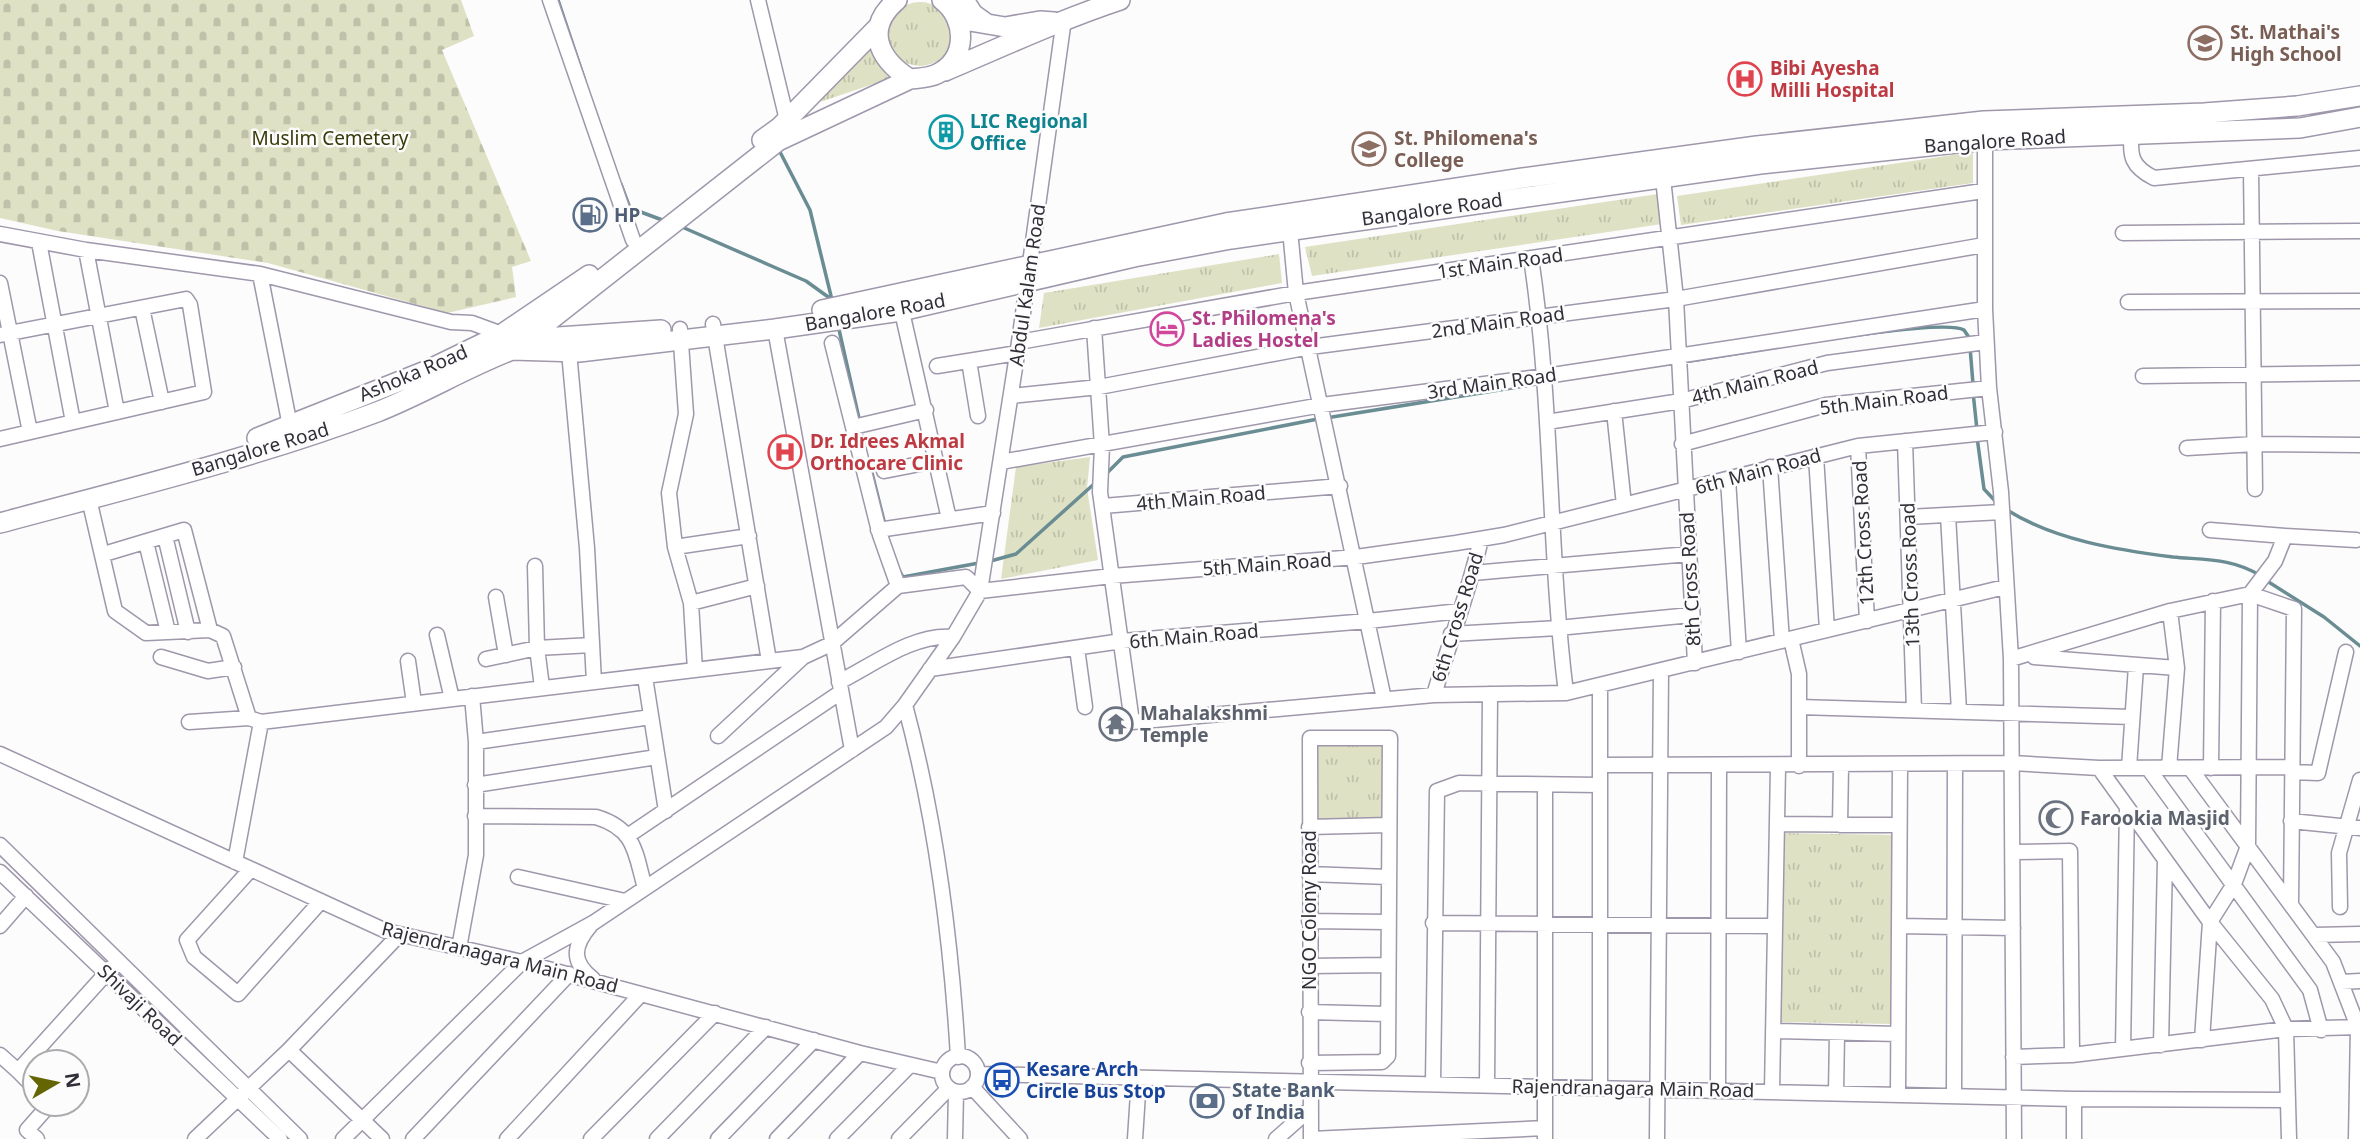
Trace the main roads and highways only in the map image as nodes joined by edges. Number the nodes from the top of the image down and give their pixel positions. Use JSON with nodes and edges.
{"nodes":[{"id":1,"x":897,"y":0,"type":"edge"},
{"id":2,"x":1120,"y":0,"type":"edge"},
{"id":3,"x":954,"y":6,"type":"edge"},
{"id":4,"x":1059,"y":21,"type":"junction"},
{"id":5,"x":879,"y":26,"type":"junction"},
{"id":6,"x":934,"y":75,"type":"junction"},
{"id":7,"x":910,"y":79,"type":"junction"},
{"id":8,"x":2360,"y":96,"type":"edge"},
{"id":9,"x":2360,"y":117,"type":"edge"},
{"id":10,"x":1985,"y":130,"type":"junction"},
{"id":11,"x":776,"y":135,"type":"junction"},
{"id":12,"x":1662,"y":169,"type":"junction"},
{"id":13,"x":667,"y":221,"type":"junction"},
{"id":14,"x":1029,"y":273,"type":"junction"},
{"id":15,"x":816,"y":316,"type":"junction"},
{"id":16,"x":714,"y":329,"type":"junction"},
{"id":17,"x":680,"y":335,"type":"junction"},
{"id":18,"x":529,"y":340,"type":"junction"},
{"id":19,"x":507,"y":342,"type":"junction"},
{"id":20,"x":0,"y":511,"type":"edge"},
{"id":21,"x":0,"y":523,"type":"edge"}],
"edges":[{"from":1,"to":5,"type":"main road"},
{"from":2,"to":4,"type":"main road"},
{"from":3,"to":4,"type":"main road"},
{"from":3,"to":6,"type":"main road"},
{"from":4,"to":6,"type":"main road"},
{"from":5,"to":7,"type":"main road"},
{"from":5,"to":11,"type":"main road"},
{"from":6,"to":7,"type":"main road"},
{"from":7,"to":11,"type":"main road"},
{"from":8,"to":10,"type":"main road","name":"Bangalore Road"},
{"from":9,"to":10,"type":"main road","name":"Bangalore Road"},
{"from":10,"to":12,"type":"main road","name":"Bangalore Road"},
{"from":11,"to":13,"type":"main road","name":"Ashoka Road"},
{"from":12,"to":14,"type":"main road","name":"Bangalore Road"},
{"from":12,"to":14,"type":"main road","name":"Bangalore Road"},
{"from":13,"to":18,"type":"main road","name":"Bangalore Road"},
{"from":13,"to":19,"type":"main road","name":"Ashoka Road"},
{"from":14,"to":15,"type":"main road","name":"Bangalore Road"},
{"from":15,"to":16,"type":"main road","name":"Bangalore Road"},
{"from":15,"to":16,"type":"main road","name":"Bangalore Road"},
{"from":16,"to":17,"type":"main road","name":"Bangalore Road"},
{"from":17,"to":18,"type":"main road","name":"Bangalore Road"},
{"from":17,"to":19,"type":"main road","name":"Bangalore Road"},
{"from":18,"to":19,"type":"main road","name":"Bangalore Road"},
{"from":19,"to":20,"type":"main road","name":"Ashoka Road"},
{"from":19,"to":21,"type":"main road","name":"Bangalore Road"}]}
